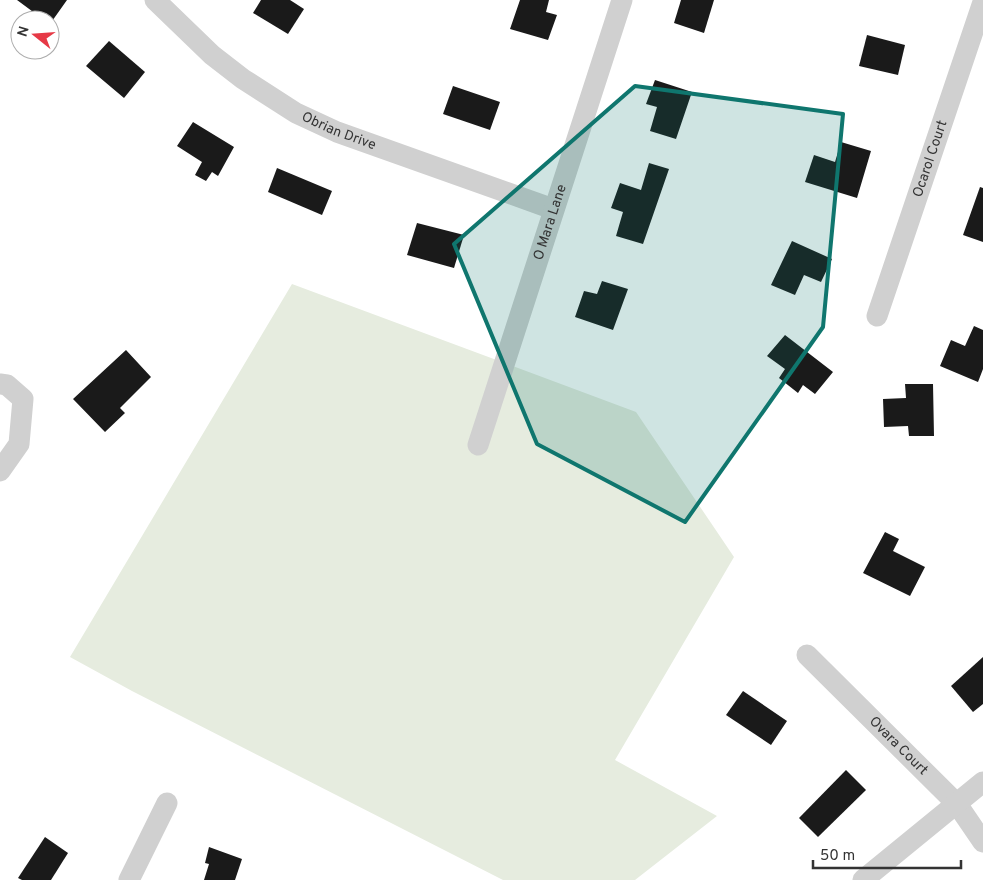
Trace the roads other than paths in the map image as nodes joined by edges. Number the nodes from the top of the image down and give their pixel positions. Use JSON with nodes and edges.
{"nodes":[{"id":1,"x":155,"y":0,"type":"edge"},
{"id":2,"x":622,"y":0,"type":"edge"},
{"id":3,"x":983,"y":2,"type":"edge"},
{"id":4,"x":553,"y":209,"type":"junction"},
{"id":5,"x":877,"y":316,"type":"dead end"},
{"id":6,"x":0,"y":384,"type":"edge"},
{"id":7,"x":478,"y":445,"type":"dead end"},
{"id":8,"x":0,"y":471,"type":"edge"},
{"id":9,"x":807,"y":655,"type":"dead end"},
{"id":10,"x":983,"y":782,"type":"edge"},
{"id":11,"x":167,"y":802,"type":"dead end"},
{"id":12,"x":957,"y":804,"type":"junction"},
{"id":13,"x":983,"y":842,"type":"edge"},
{"id":14,"x":129,"y":880,"type":"edge"},
{"id":15,"x":863,"y":880,"type":"edge"}],
"edges":[{"from":1,"to":4,"type":"street","name":"Obrian Drive"},
{"from":2,"to":4,"type":"street","name":"O Mara Lane"},
{"from":3,"to":5,"type":"street","name":"Ocarol Court"},
{"from":4,"to":7,"type":"street","name":"O Mara Lane"},
{"from":6,"to":8,"type":"street"},
{"from":9,"to":12,"type":"street","name":"Ovara Court"},
{"from":10,"to":12,"type":"street"},
{"from":11,"to":14,"type":"street"},
{"from":12,"to":13,"type":"street","name":"Ovara Court"},
{"from":12,"to":15,"type":"street"}]}
